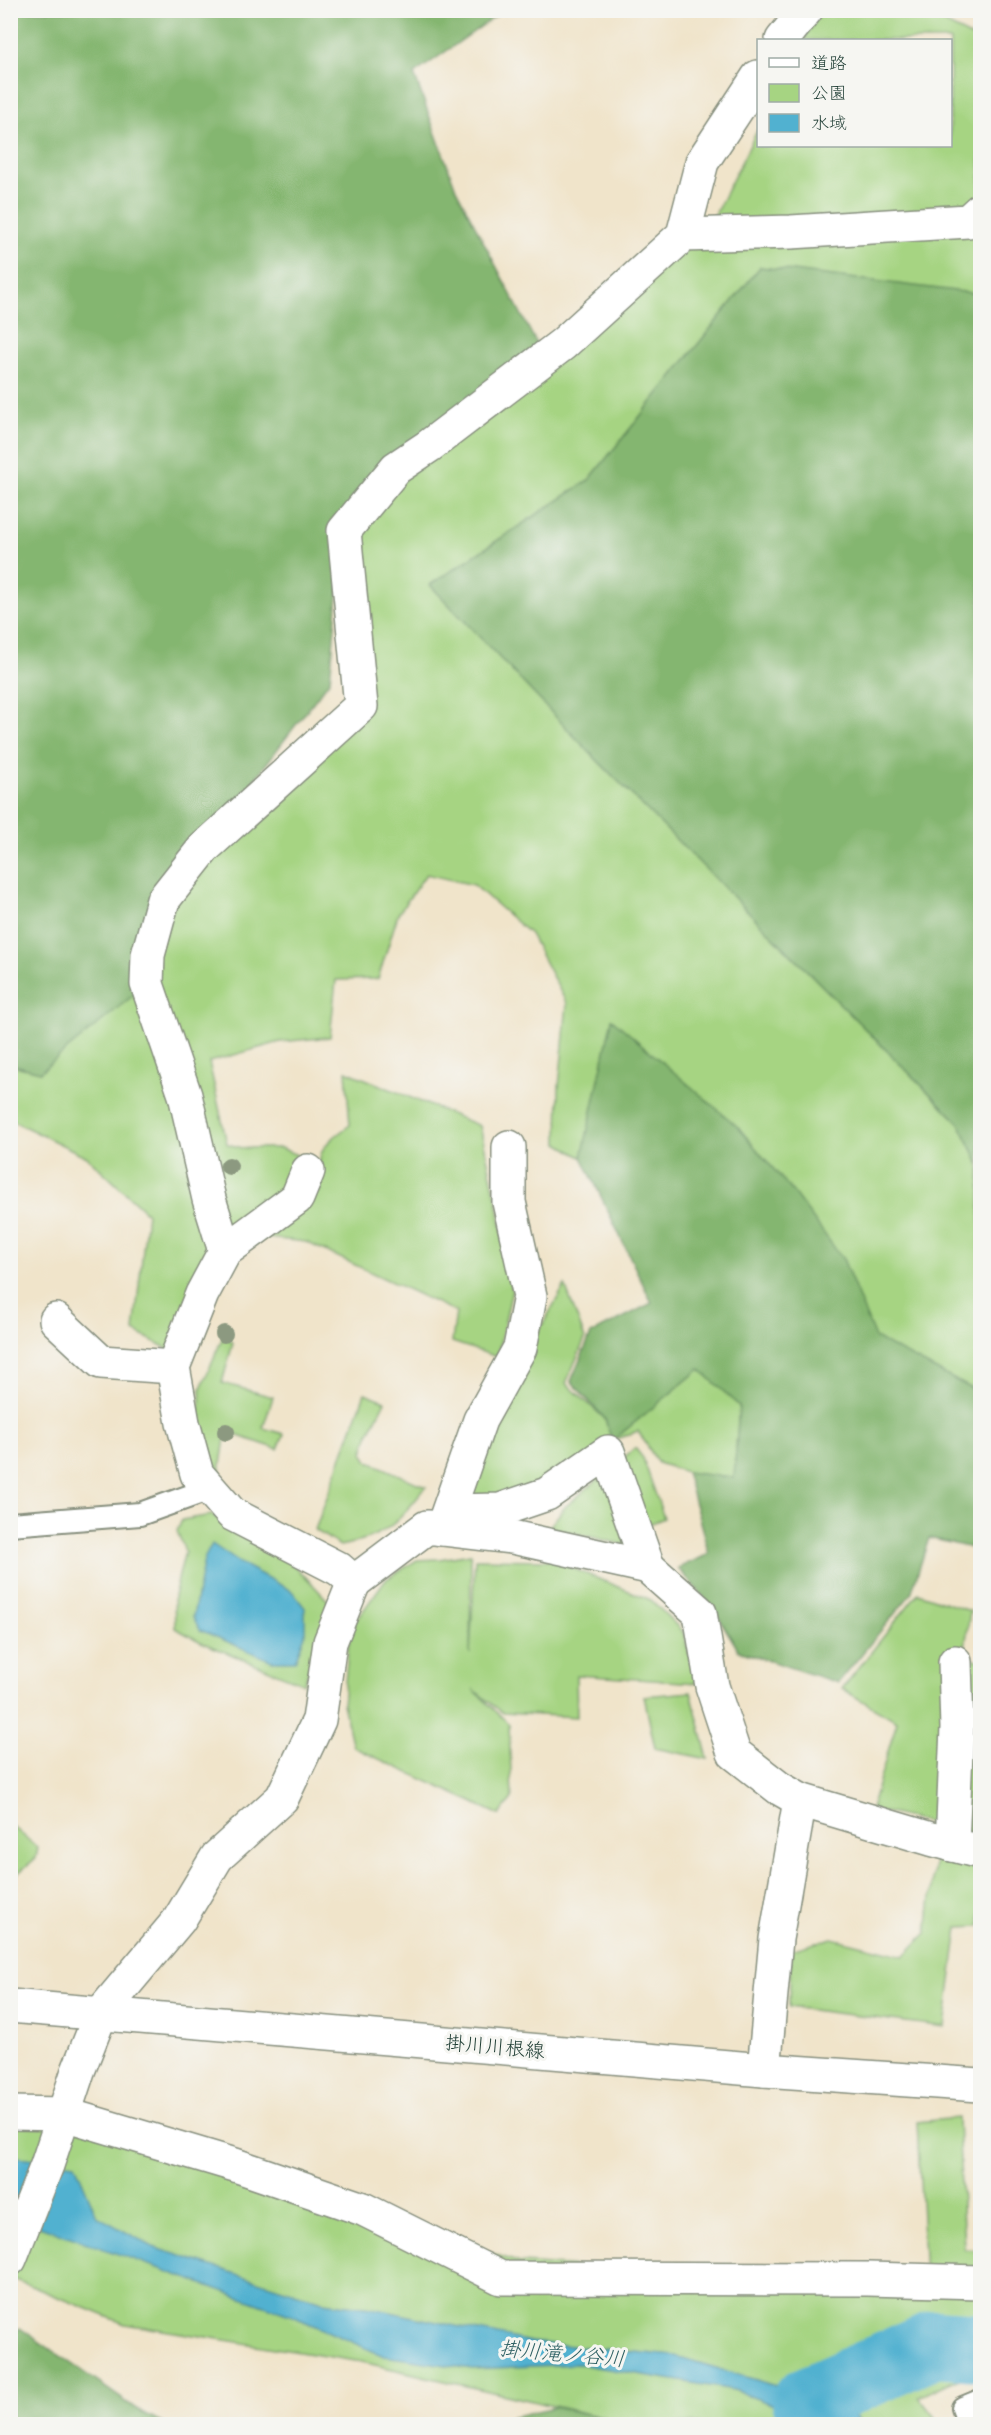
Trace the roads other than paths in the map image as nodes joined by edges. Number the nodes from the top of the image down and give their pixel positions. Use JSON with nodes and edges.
{"nodes":[{"id":1,"x":806,"y":10,"type":"edge"},
{"id":2,"x":783,"y":39,"type":"edge"},
{"id":3,"x":757,"y":80,"type":"edge"},
{"id":4,"x":981,"y":210,"type":"edge"},
{"id":5,"x":683,"y":235,"type":"junction"},
{"id":6,"x":509,"y":1147,"type":"dead end"},
{"id":7,"x":308,"y":1171,"type":"dead end"},
{"id":8,"x":225,"y":1251,"type":"junction"},
{"id":9,"x":56,"y":1320,"type":"dead end"},
{"id":10,"x":173,"y":1367,"type":"junction"},
{"id":11,"x":210,"y":1489,"type":"junction"},
{"id":12,"x":446,"y":1520,"type":"junction"},
{"id":13,"x":10,"y":1524,"type":"edge"},
{"id":14,"x":648,"y":1567,"type":"junction"},
{"id":15,"x":354,"y":1582,"type":"junction"},
{"id":16,"x":956,"y":1662,"type":"dead end"},
{"id":17,"x":800,"y":1800,"type":"junction"},
{"id":18,"x":966,"y":1848,"type":"edge"},
{"id":19,"x":10,"y":2006,"type":"edge"},
{"id":20,"x":101,"y":2013,"type":"junction"},
{"id":21,"x":764,"y":2070,"type":"junction"},
{"id":22,"x":981,"y":2085,"type":"edge"},
{"id":23,"x":10,"y":2113,"type":"edge"},
{"id":24,"x":64,"y":2115,"type":"junction"},
{"id":25,"x":10,"y":2259,"type":"edge"},
{"id":26,"x":981,"y":2282,"type":"edge"},
{"id":27,"x":981,"y":2401,"type":"edge"},
{"id":28,"x":969,"y":2424,"type":"edge"}],
"edges":[{"from":1,"to":2,"type":"street"},
{"from":3,"to":5,"type":"street"},
{"from":4,"to":5,"type":"street"},
{"from":5,"to":8,"type":"street"},
{"from":6,"to":12,"type":"street"},
{"from":7,"to":8,"type":"street"},
{"from":8,"to":10,"type":"street"},
{"from":9,"to":10,"type":"street"},
{"from":10,"to":11,"type":"street"},
{"from":11,"to":13,"type":"lane"},
{"from":11,"to":15,"type":"street"},
{"from":12,"to":14,"type":"street"},
{"from":12,"to":14,"type":"street"},
{"from":12,"to":15,"type":"street"},
{"from":14,"to":17,"type":"street"},
{"from":15,"to":20,"type":"street"},
{"from":16,"to":18,"type":"street"},
{"from":17,"to":18,"type":"street"},
{"from":17,"to":21,"type":"street"},
{"from":19,"to":20,"type":"street","name":"掛川川根線"},
{"from":20,"to":21,"type":"street","name":"掛川川根線"},
{"from":20,"to":24,"type":"street"},
{"from":21,"to":22,"type":"street","name":"掛川川根線"},
{"from":23,"to":24,"type":"street"},
{"from":24,"to":25,"type":"street"},
{"from":24,"to":26,"type":"street"},
{"from":27,"to":28,"type":"lane"}]}
